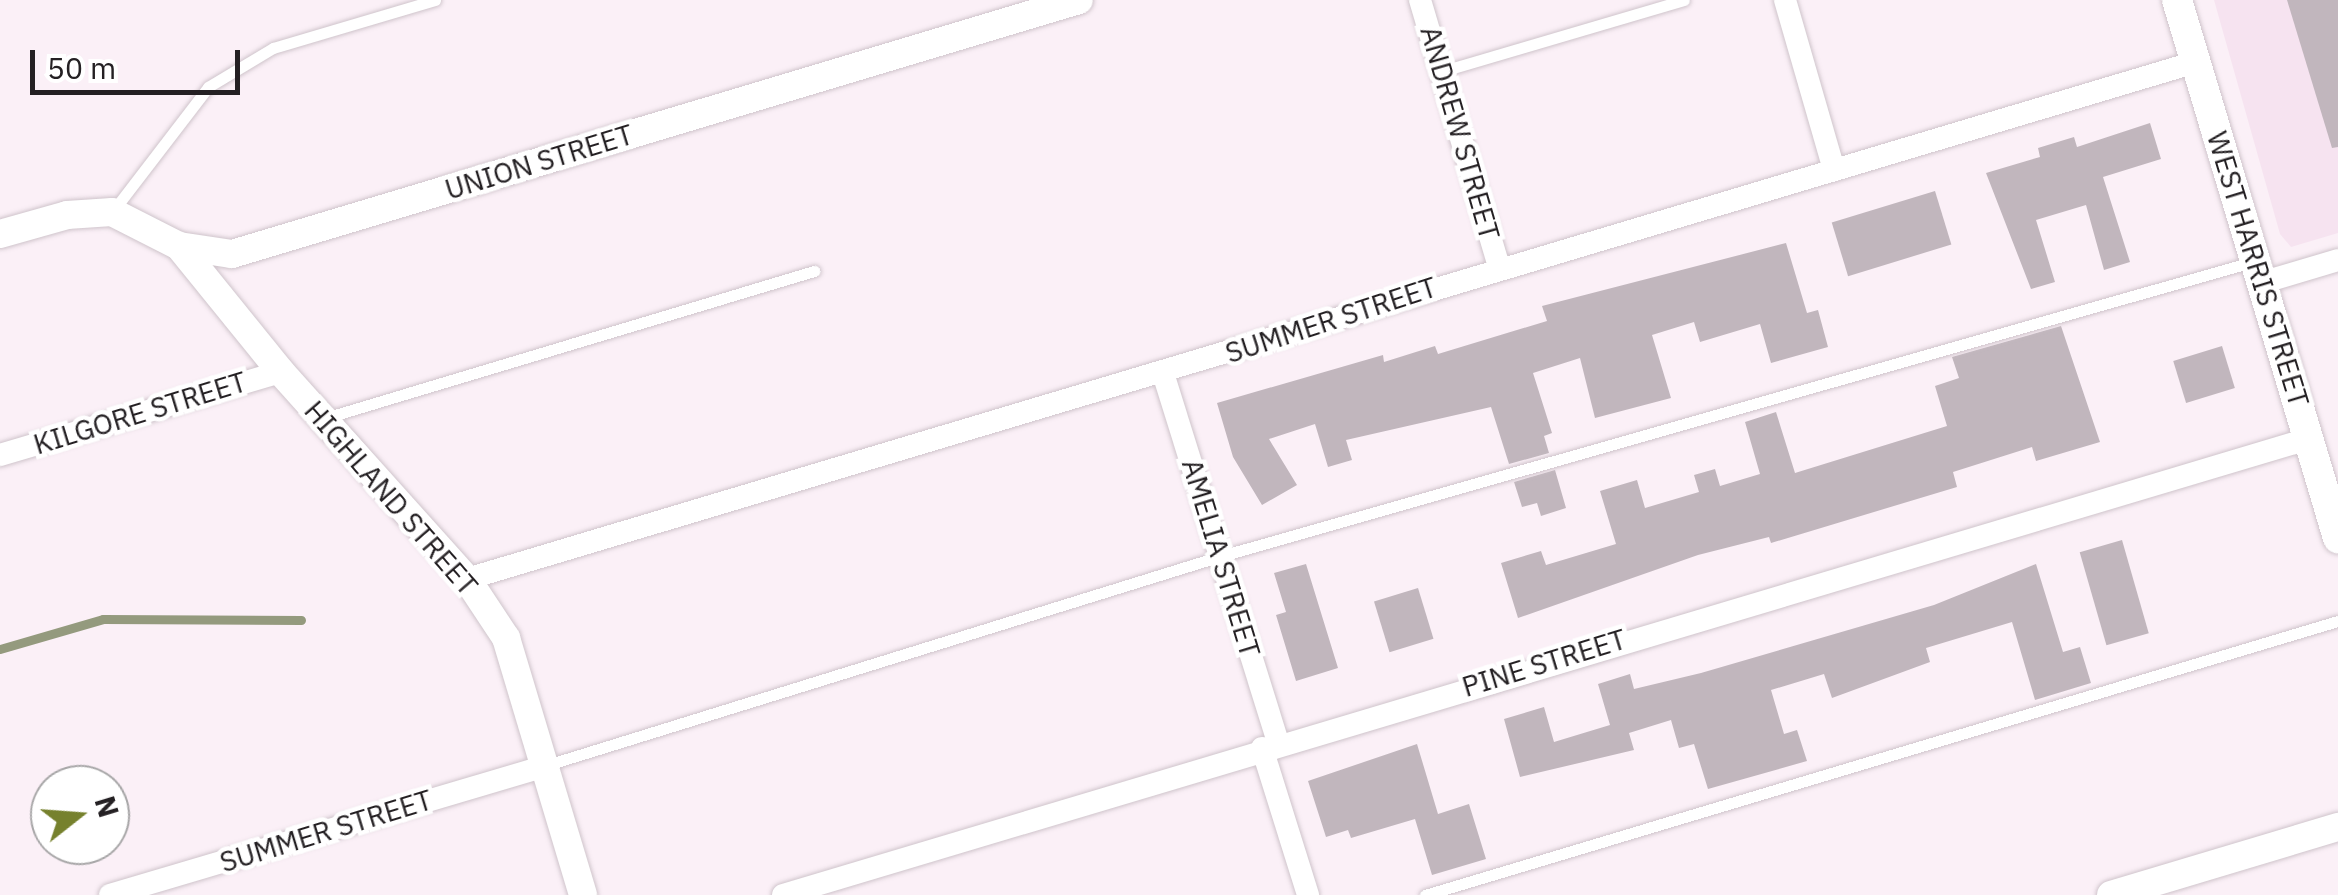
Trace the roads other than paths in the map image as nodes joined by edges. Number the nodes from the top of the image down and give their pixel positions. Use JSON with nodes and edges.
{"nodes":[{"id":1,"x":435,"y":0,"type":"edge"},
{"id":2,"x":1079,"y":0,"type":"edge"},
{"id":3,"x":1420,"y":0,"type":"edge"},
{"id":4,"x":1684,"y":0,"type":"edge"},
{"id":5,"x":1785,"y":0,"type":"edge"},
{"id":6,"x":2178,"y":0,"type":"edge"},
{"id":7,"x":2196,"y":62,"type":"junction"},
{"id":8,"x":1443,"y":71,"type":"junction"},
{"id":9,"x":1834,"y":170,"type":"junction"},
{"id":10,"x":112,"y":212,"type":"junction"},
{"id":11,"x":0,"y":234,"type":"edge"},
{"id":12,"x":179,"y":246,"type":"junction"},
{"id":13,"x":2338,"y":260,"type":"edge"},
{"id":14,"x":1499,"y":267,"type":"junction"},
{"id":15,"x":814,"y":271,"type":"dead end"},
{"id":16,"x":2258,"y":272,"type":"junction"},
{"id":17,"x":281,"y":372,"type":"junction"},
{"id":18,"x":1163,"y":373,"type":"junction"},
{"id":19,"x":322,"y":419,"type":"junction"},
{"id":20,"x":0,"y":455,"type":"edge"},
{"id":21,"x":2317,"y":455,"type":"junction"},
{"id":22,"x":2338,"y":538,"type":"edge"},
{"id":23,"x":1220,"y":556,"type":"junction"},
{"id":24,"x":467,"y":579,"type":"junction"},
{"id":25,"x":2338,"y":621,"type":"edge"},
{"id":26,"x":1270,"y":745,"type":"junction"},
{"id":27,"x":542,"y":767,"type":"junction"},
{"id":28,"x":2338,"y":827,"type":"edge"},
{"id":29,"x":110,"y":895,"type":"edge"},
{"id":30,"x":583,"y":895,"type":"edge"},
{"id":31,"x":783,"y":895,"type":"edge"},
{"id":32,"x":1308,"y":895,"type":"edge"},
{"id":33,"x":1425,"y":895,"type":"edge"},
{"id":34,"x":2111,"y":895,"type":"edge"}],
"edges":[{"from":1,"to":10,"type":"lane"},
{"from":2,"to":12,"type":"street","name":"UNION STREET"},
{"from":3,"to":8,"type":"street","name":"ANDREW STREET"},
{"from":4,"to":8,"type":"lane"},
{"from":5,"to":9,"type":"street"},
{"from":6,"to":7,"type":"main road","name":"WEST HARRIS STREET"},
{"from":7,"to":9,"type":"street","name":"SUMMER STREET"},
{"from":7,"to":16,"type":"main road","name":"WEST HARRIS STREET"},
{"from":8,"to":14,"type":"street","name":"ANDREW STREET"},
{"from":9,"to":14,"type":"street","name":"SUMMER STREET"},
{"from":10,"to":11,"type":"street"},
{"from":10,"to":12,"type":"street","name":"UNION STREET"},
{"from":12,"to":17,"type":"street","name":"HIGHLAND STREET"},
{"from":13,"to":16,"type":"street"},
{"from":14,"to":18,"type":"street","name":"SUMMER STREET"},
{"from":15,"to":19,"type":"lane"},
{"from":16,"to":21,"type":"main road","name":"WEST HARRIS STREET"},
{"from":16,"to":23,"type":"lane"},
{"from":17,"to":19,"type":"street","name":"HIGHLAND STREET"},
{"from":17,"to":20,"type":"street","name":"KILGORE STREET"},
{"from":18,"to":23,"type":"street","name":"AMELIA STREET"},
{"from":18,"to":24,"type":"street","name":"SUMMER STREET"},
{"from":19,"to":24,"type":"street","name":"HIGHLAND STREET"},
{"from":21,"to":22,"type":"main road","name":"WEST HARRIS STREET"},
{"from":21,"to":26,"type":"street","name":"PINE STREET"},
{"from":23,"to":26,"type":"street","name":"AMELIA STREET"},
{"from":23,"to":27,"type":"lane"},
{"from":24,"to":27,"type":"street","name":"HIGHLAND STREET"},
{"from":25,"to":33,"type":"lane"},
{"from":26,"to":31,"type":"street","name":"PINE STREET"},
{"from":26,"to":32,"type":"street","name":"AMELIA STREET"},
{"from":27,"to":29,"type":"street","name":"SUMMER STREET"},
{"from":27,"to":30,"type":"street","name":"HIGHLAND STREET"},
{"from":28,"to":34,"type":"street"}]}
